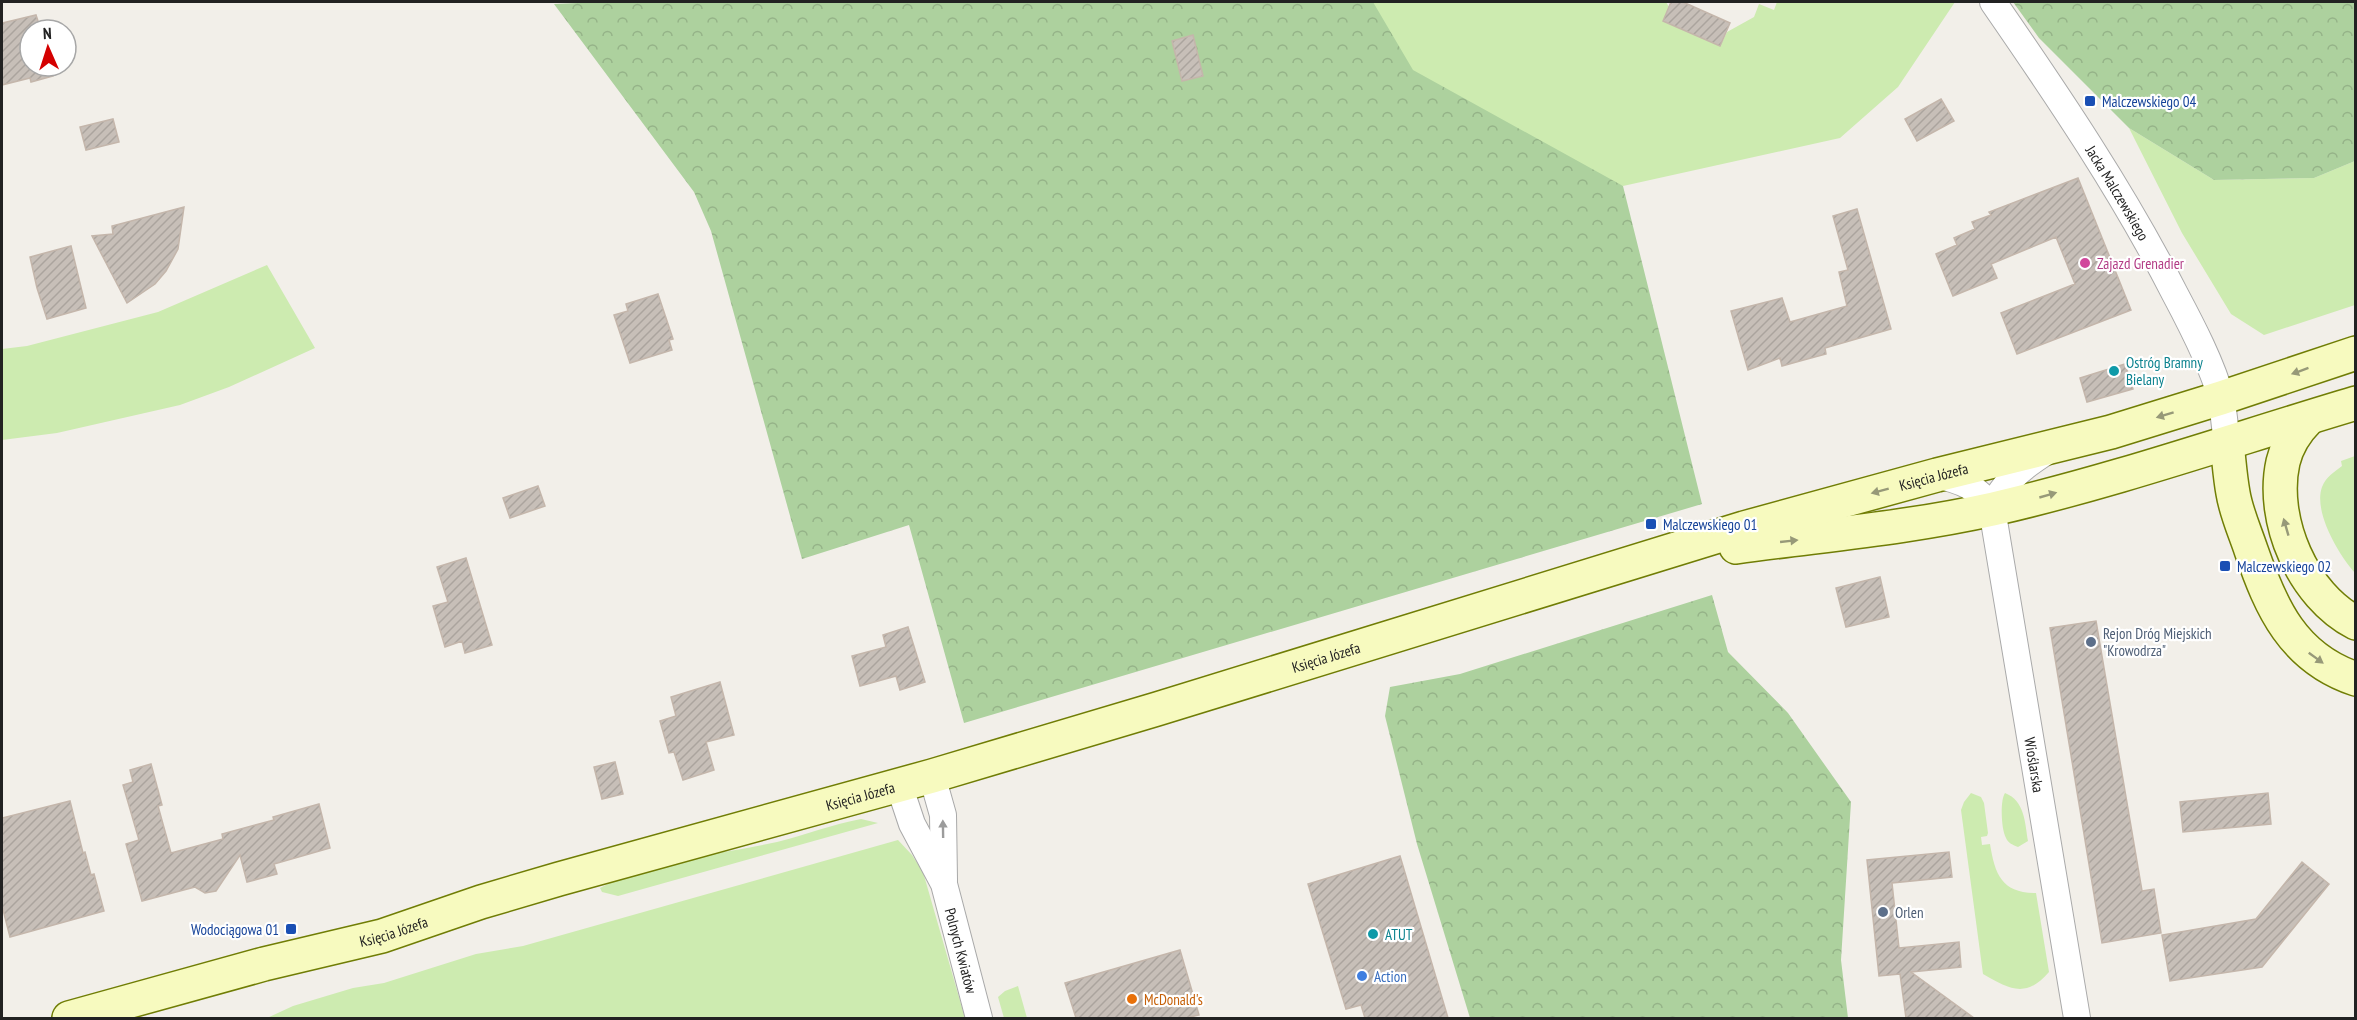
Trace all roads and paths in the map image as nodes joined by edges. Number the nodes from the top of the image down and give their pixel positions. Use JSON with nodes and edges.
{"nodes":[{"id":1,"x":1993,"y":2,"type":"edge"},
{"id":2,"x":2355,"y":353,"type":"edge"},
{"id":3,"x":2221,"y":398,"type":"junction"},
{"id":4,"x":2355,"y":403,"type":"edge"},
{"id":5,"x":2308,"y":418,"type":"junction"},
{"id":6,"x":2227,"y":444,"type":"junction"},
{"id":7,"x":2054,"y":447,"type":"junction"},
{"id":8,"x":1936,"y":475,"type":"junction"},
{"id":9,"x":1992,"y":509,"type":"junction"},
{"id":10,"x":1648,"y":558,"type":"junction"},
{"id":11,"x":2355,"y":623,"type":"edge"},
{"id":12,"x":2355,"y":679,"type":"edge"},
{"id":13,"x":933,"y":776,"type":"junction"},
{"id":14,"x":899,"y":786,"type":"junction"},
{"id":15,"x":944,"y":884,"type":"junction"},
{"id":16,"x":69,"y":1018,"type":"edge"},
{"id":17,"x":979,"y":1018,"type":"edge"},
{"id":18,"x":2077,"y":1018,"type":"edge"}],
"edges":[{"from":1,"to":3,"type":"street","name":"Jacka Malczewskiego"},
{"from":2,"to":3,"type":"main road","name":"Księcia Józefa","one_way":true},
{"from":3,"to":6,"type":"street"},
{"from":3,"to":7,"type":"main road","name":"Księcia Józefa","one_way":true},
{"from":4,"to":5,"type":"main road","name":"Księcia Józefa"},
{"from":5,"to":6,"type":"main road","name":"Księcia Józefa"},
{"from":11,"to":5,"type":"main road","one_way":true},
{"from":9,"to":6,"type":"main road","name":"Księcia Józefa","one_way":true},
{"from":6,"to":12,"type":"main road","one_way":true},
{"from":7,"to":8,"type":"main road","name":"Księcia Józefa"},
{"from":7,"to":9,"type":"street"},
{"from":8,"to":9,"type":"street"},
{"from":8,"to":10,"type":"main road","name":"Księcia Józefa","one_way":true},
{"from":10,"to":9,"type":"main road","name":"Księcia Józefa","one_way":true},
{"from":9,"to":18,"type":"street","name":"Wioślarska"},
{"from":10,"to":13,"type":"main road","name":"Księcia Józefa"},
{"from":13,"to":14,"type":"main road","name":"Księcia Józefa"},
{"from":15,"to":13,"type":"street","name":"Polnych Kwiatów","one_way":true},
{"from":14,"to":15,"type":"street","name":"Polnych Kwiatów"},
{"from":14,"to":16,"type":"main road","name":"Księcia Józefa"},
{"from":15,"to":17,"type":"street","name":"Polnych Kwiatów"}]}
